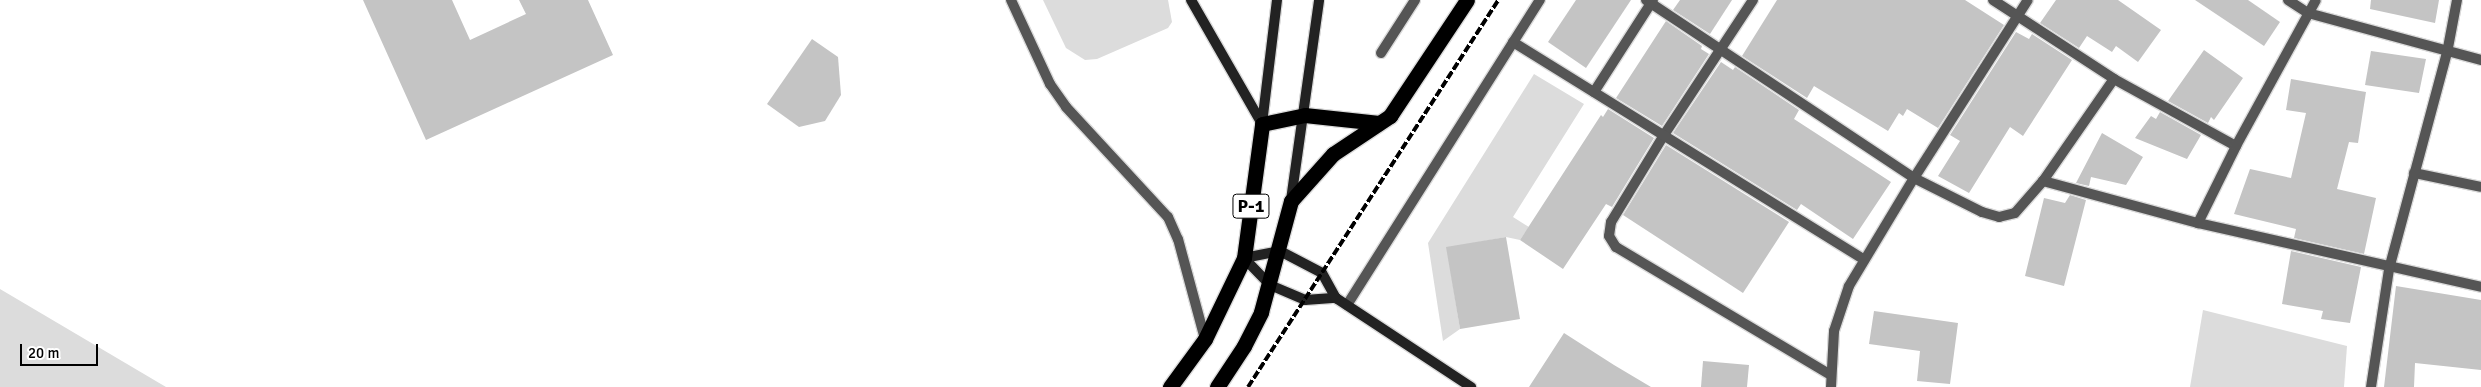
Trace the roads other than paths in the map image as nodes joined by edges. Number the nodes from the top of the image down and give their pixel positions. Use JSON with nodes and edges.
{"nodes":[{"id":1,"x":1011,"y":0,"type":"edge"},
{"id":2,"x":1192,"y":0,"type":"edge"},
{"id":3,"x":1277,"y":0,"type":"edge"},
{"id":4,"x":1319,"y":0,"type":"edge"},
{"id":5,"x":1415,"y":0,"type":"edge"},
{"id":6,"x":1467,"y":0,"type":"edge"},
{"id":7,"x":1540,"y":0,"type":"edge"},
{"id":8,"x":1753,"y":0,"type":"edge"},
{"id":9,"x":1993,"y":0,"type":"edge"},
{"id":10,"x":2028,"y":0,"type":"edge"},
{"id":11,"x":2288,"y":0,"type":"edge"},
{"id":12,"x":2316,"y":0,"type":"edge"},
{"id":13,"x":2457,"y":0,"type":"edge"},
{"id":14,"x":1650,"y":1,"type":"edge"},
{"id":15,"x":2308,"y":13,"type":"junction"},
{"id":16,"x":2018,"y":17,"type":"junction"},
{"id":17,"x":1512,"y":42,"type":"junction"},
{"id":18,"x":1720,"y":51,"type":"junction"},
{"id":19,"x":1381,"y":53,"type":"dead end"},
{"id":20,"x":2447,"y":53,"type":"junction"},
{"id":21,"x":2481,"y":60,"type":"edge"},
{"id":22,"x":2114,"y":79,"type":"junction"},
{"id":23,"x":1594,"y":92,"type":"junction"},
{"id":24,"x":1304,"y":115,"type":"junction"},
{"id":25,"x":1379,"y":123,"type":"junction"},
{"id":26,"x":1262,"y":124,"type":"junction"},
{"id":27,"x":1664,"y":135,"type":"junction"},
{"id":28,"x":2236,"y":146,"type":"junction"},
{"id":29,"x":2414,"y":173,"type":"junction"},
{"id":30,"x":1914,"y":178,"type":"junction"},
{"id":31,"x":2042,"y":181,"type":"junction"},
{"id":32,"x":2481,"y":187,"type":"edge"},
{"id":33,"x":1291,"y":201,"type":"junction"},
{"id":34,"x":2198,"y":223,"type":"junction"},
{"id":35,"x":1280,"y":251,"type":"junction"},
{"id":36,"x":1244,"y":258,"type":"junction"},
{"id":37,"x":1863,"y":260,"type":"junction"},
{"id":38,"x":2389,"y":269,"type":"junction"},
{"id":39,"x":1270,"y":285,"type":"junction"},
{"id":40,"x":2481,"y":287,"type":"edge"},
{"id":41,"x":1336,"y":298,"type":"junction"},
{"id":42,"x":1347,"y":305,"type":"junction"},
{"id":43,"x":1205,"y":339,"type":"junction"},
{"id":44,"x":1831,"y":375,"type":"junction"},
{"id":45,"x":1170,"y":387,"type":"edge"},
{"id":46,"x":1217,"y":387,"type":"edge"},
{"id":47,"x":1471,"y":387,"type":"edge"},
{"id":48,"x":1831,"y":387,"type":"edge"},
{"id":49,"x":2371,"y":387,"type":"edge"}],
"edges":[{"from":1,"to":43,"type":"street"},
{"from":2,"to":26,"type":"street"},
{"from":3,"to":26,"type":"street"},
{"from":4,"to":24,"type":"street"},
{"from":5,"to":19,"type":"street"},
{"from":6,"to":25,"type":"highway","number":"P-1"},
{"from":7,"to":17,"type":"street"},
{"from":8,"to":18,"type":"street"},
{"from":9,"to":16,"type":"street"},
{"from":10,"to":16,"type":"street"},
{"from":11,"to":15,"type":"street"},
{"from":12,"to":15,"type":"street"},
{"from":13,"to":20,"type":"street"},
{"from":14,"to":18,"type":"street"},
{"from":14,"to":23,"type":"street"},
{"from":15,"to":20,"type":"street"},
{"from":15,"to":28,"type":"street"},
{"from":16,"to":22,"type":"street"},
{"from":16,"to":30,"type":"street"},
{"from":17,"to":23,"type":"street"},
{"from":17,"to":42,"type":"street"},
{"from":18,"to":27,"type":"street"},
{"from":18,"to":30,"type":"street"},
{"from":20,"to":21,"type":"street"},
{"from":20,"to":29,"type":"street"},
{"from":22,"to":28,"type":"street"},
{"from":22,"to":31,"type":"street"},
{"from":23,"to":27,"type":"street"},
{"from":24,"to":25,"type":"highway"},
{"from":24,"to":26,"type":"highway"},
{"from":24,"to":33,"type":"street"},
{"from":25,"to":33,"type":"highway","number":"P-1"},
{"from":26,"to":36,"type":"highway","number":"P-1"},
{"from":27,"to":37,"type":"street"},
{"from":27,"to":44,"type":"street"},
{"from":28,"to":34,"type":"street"},
{"from":29,"to":32,"type":"street"},
{"from":29,"to":38,"type":"street"},
{"from":30,"to":31,"type":"street"},
{"from":30,"to":37,"type":"street"},
{"from":31,"to":34,"type":"street"},
{"from":33,"to":35,"type":"highway","number":"P-1"},
{"from":34,"to":38,"type":"street"},
{"from":35,"to":36,"type":"street"},
{"from":35,"to":39,"type":"highway","number":"P-1"},
{"from":35,"to":41,"type":"street"},
{"from":36,"to":39,"type":"street"},
{"from":36,"to":43,"type":"highway","number":"P-1"},
{"from":37,"to":44,"type":"street"},
{"from":38,"to":40,"type":"street"},
{"from":38,"to":49,"type":"street"},
{"from":39,"to":41,"type":"street"},
{"from":39,"to":46,"type":"highway","number":"P-1"},
{"from":41,"to":42,"type":"street"},
{"from":42,"to":47,"type":"street"},
{"from":43,"to":45,"type":"highway","number":"P-1"},
{"from":44,"to":48,"type":"street"}]}
